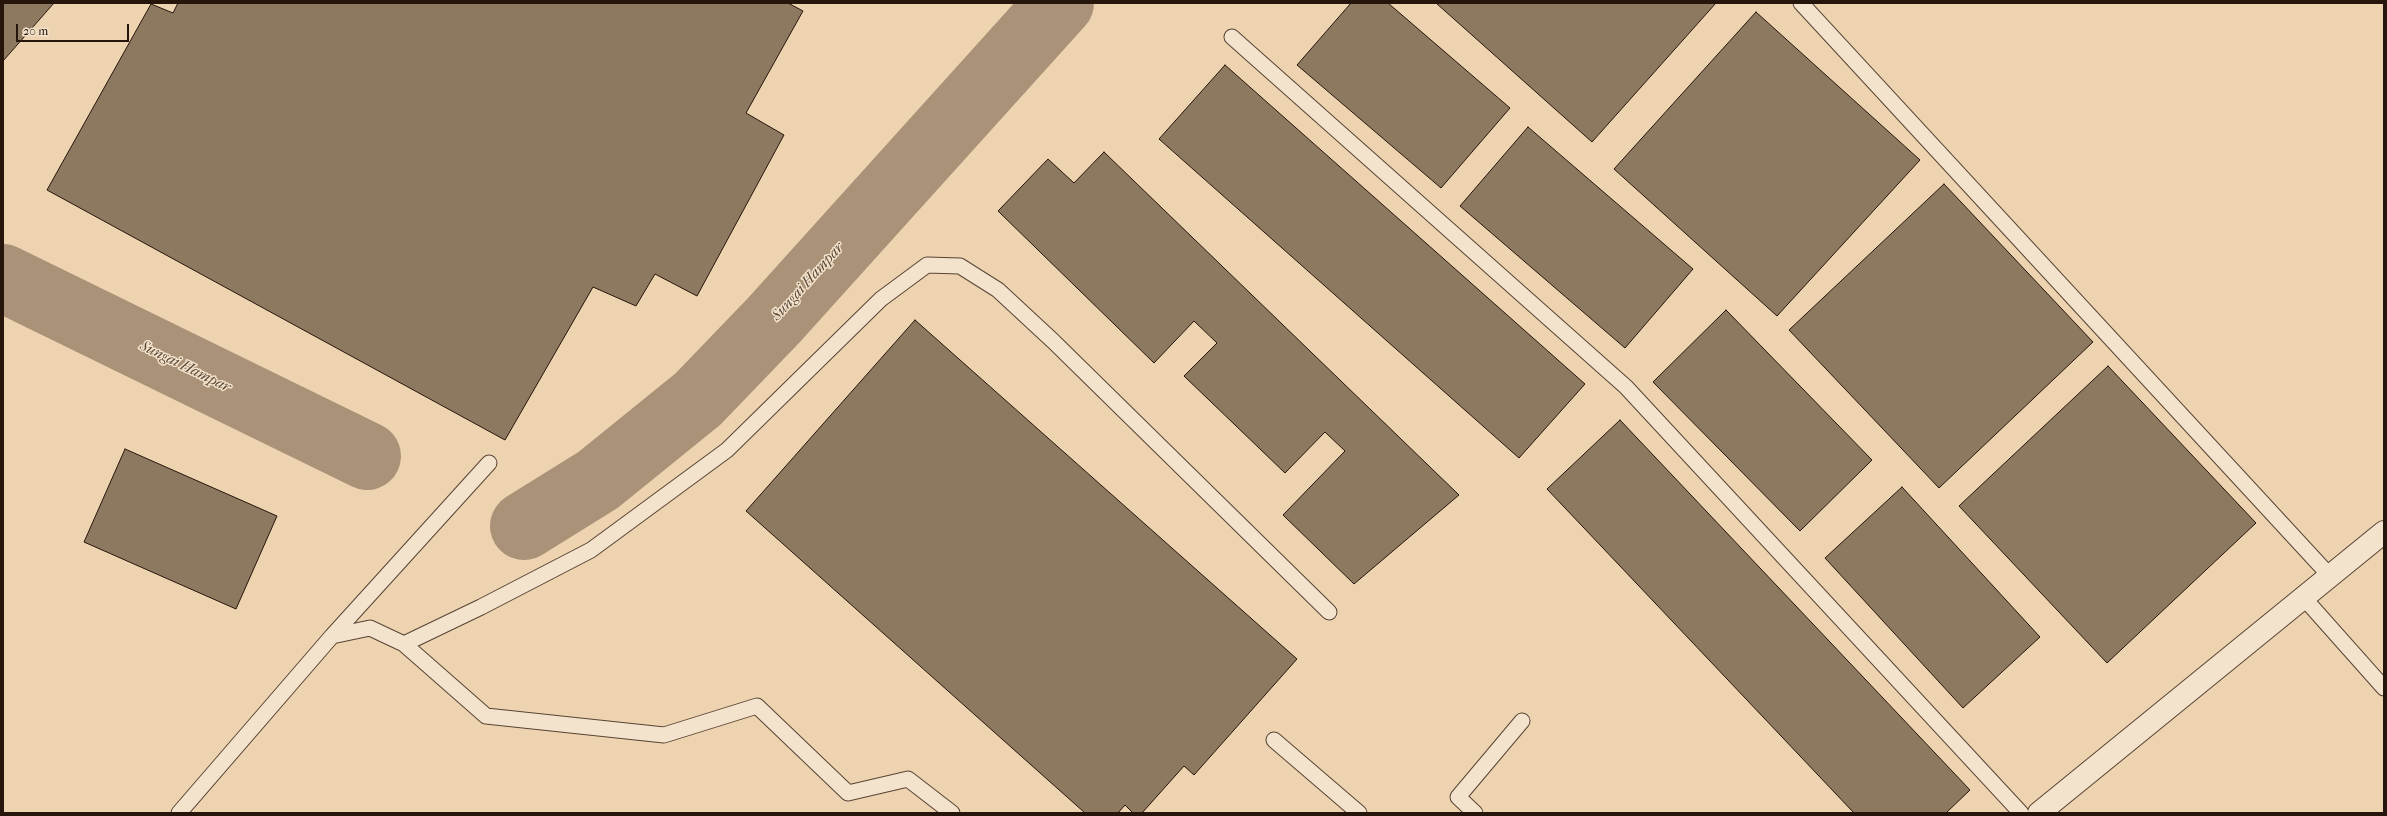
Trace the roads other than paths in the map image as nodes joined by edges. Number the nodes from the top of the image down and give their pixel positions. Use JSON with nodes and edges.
{"nodes":[{"id":1,"x":1801,"y":3,"type":"edge"},
{"id":2,"x":1232,"y":37,"type":"dead end"},
{"id":3,"x":489,"y":463,"type":"dead end"},
{"id":4,"x":2384,"y":532,"type":"edge"},
{"id":5,"x":2330,"y":576,"type":"junction"},
{"id":6,"x":2304,"y":598,"type":"junction"},
{"id":7,"x":1329,"y":612,"type":"dead end"},
{"id":8,"x":332,"y":636,"type":"junction"},
{"id":9,"x":404,"y":644,"type":"junction"},
{"id":10,"x":2384,"y":688,"type":"edge"},
{"id":11,"x":1522,"y":721,"type":"dead end"},
{"id":12,"x":1274,"y":740,"type":"dead end"},
{"id":13,"x":2050,"y":810,"type":"edge"},
{"id":14,"x":179,"y":813,"type":"edge"},
{"id":15,"x":952,"y":813,"type":"edge"},
{"id":16,"x":1359,"y":813,"type":"edge"},
{"id":17,"x":1475,"y":813,"type":"edge"},
{"id":18,"x":2021,"y":813,"type":"edge"}],
"edges":[{"from":1,"to":5,"type":"lane"},
{"from":2,"to":18,"type":"lane"},
{"from":3,"to":8,"type":"lane"},
{"from":4,"to":5,"type":"street"},
{"from":5,"to":6,"type":"street"},
{"from":6,"to":10,"type":"lane"},
{"from":6,"to":13,"type":"street"},
{"from":7,"to":9,"type":"lane"},
{"from":8,"to":9,"type":"lane"},
{"from":8,"to":14,"type":"lane"},
{"from":9,"to":15,"type":"lane"},
{"from":11,"to":17,"type":"lane"},
{"from":12,"to":16,"type":"lane"}]}
